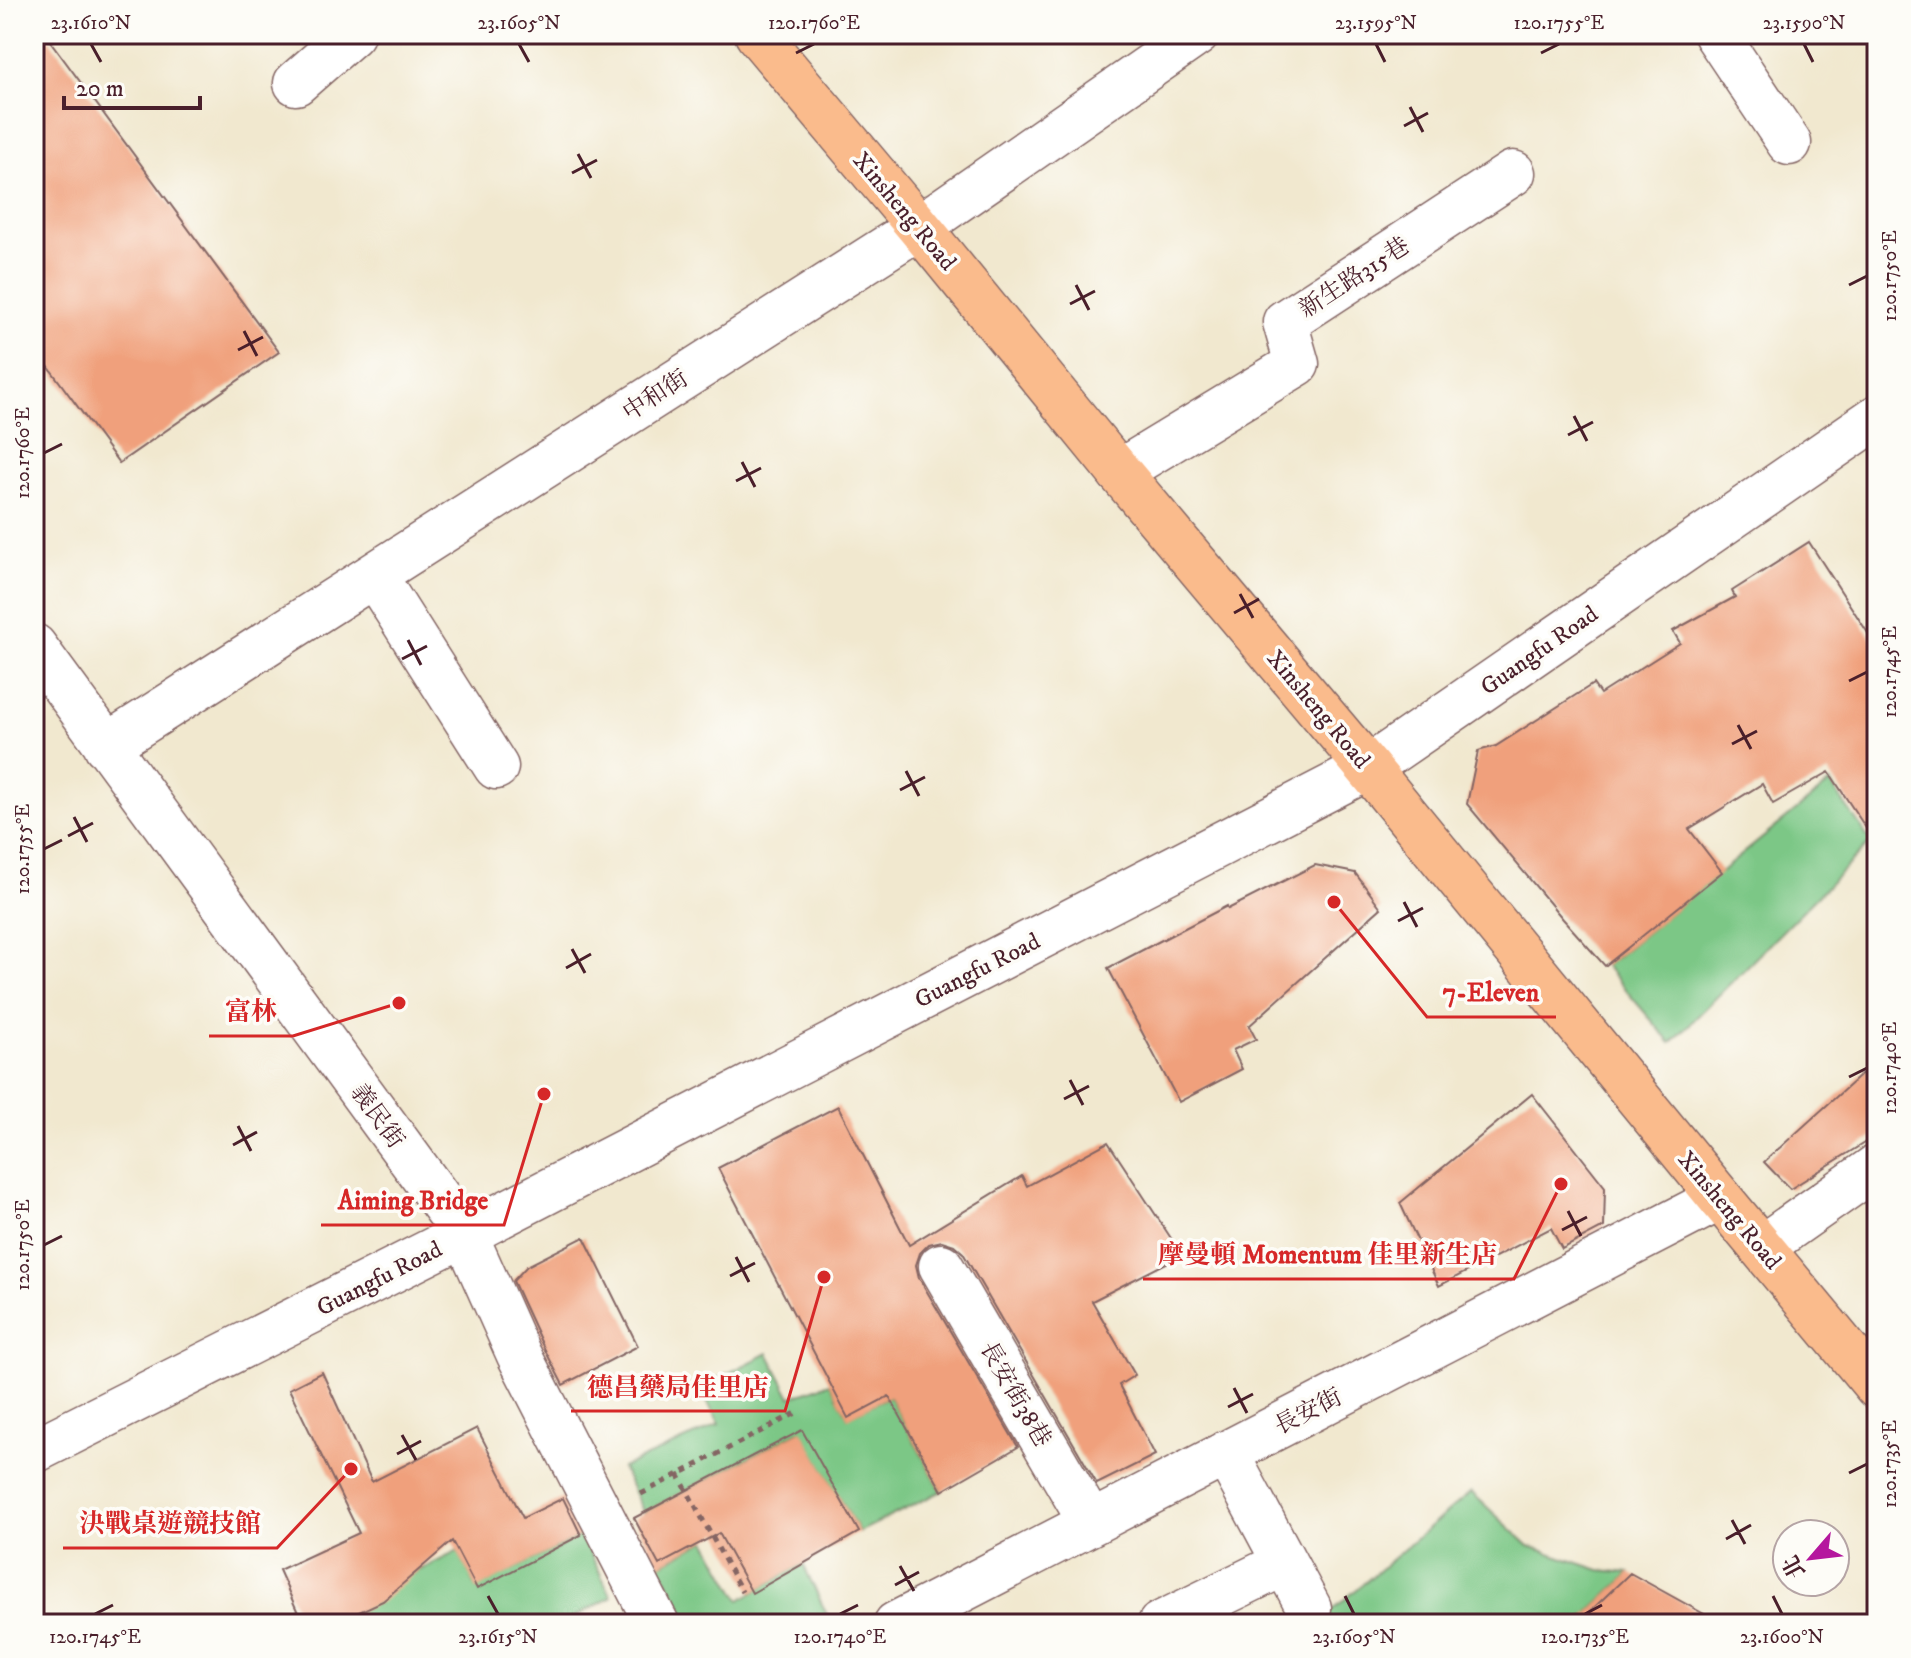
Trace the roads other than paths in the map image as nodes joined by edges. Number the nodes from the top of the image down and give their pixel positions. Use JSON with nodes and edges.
{"nodes":[{"id":1,"x":352,"y":34,"type":"edge"},
{"id":2,"x":757,"y":34,"type":"edge"},
{"id":3,"x":1197,"y":34,"type":"edge"},
{"id":4,"x":1716,"y":34,"type":"edge"},
{"id":5,"x":296,"y":83,"type":"dead end"},
{"id":6,"x":1789,"y":143,"type":"dead end"},
{"id":7,"x":1513,"y":173,"type":"dead end"},
{"id":8,"x":919,"y":227,"type":"junction"},
{"id":9,"x":1877,"y":417,"type":"edge"},
{"id":10,"x":1119,"y":472,"type":"junction"},
{"id":11,"x":374,"y":575,"type":"junction"},
{"id":12,"x":34,"y":646,"type":"edge"},
{"id":13,"x":106,"y":746,"type":"junction"},
{"id":14,"x":496,"y":767,"type":"dead end"},
{"id":15,"x":1368,"y":768,"type":"junction"},
{"id":16,"x":1877,"y":1166,"type":"edge"},
{"id":17,"x":1720,"y":1198,"type":"junction"},
{"id":18,"x":465,"y":1234,"type":"junction"},
{"id":19,"x":1762,"y":1247,"type":"junction"},
{"id":20,"x":941,"y":1266,"type":"dead end"},
{"id":21,"x":1877,"y":1387,"type":"edge"},
{"id":22,"x":34,"y":1451,"type":"edge"},
{"id":23,"x":1226,"y":1453,"type":"junction"},
{"id":24,"x":1091,"y":1523,"type":"junction"},
{"id":25,"x":1285,"y":1563,"type":"junction"},
{"id":26,"x":1309,"y":1608,"type":"dead end"},
{"id":27,"x":657,"y":1624,"type":"edge"},
{"id":28,"x":896,"y":1624,"type":"edge"},
{"id":29,"x":1160,"y":1624,"type":"edge"}],
"edges":[{"from":1,"to":5,"type":"street"},
{"from":2,"to":8,"type":"main road","name":"Xinsheng Road"},
{"from":3,"to":8,"type":"street","name":"中和街"},
{"from":4,"to":6,"type":"street"},
{"from":7,"to":10,"type":"street","name":"新生路315巷"},
{"from":8,"to":10,"type":"main road","name":"Xinsheng Road"},
{"from":8,"to":11,"type":"street","name":"中和街"},
{"from":9,"to":15,"type":"street","name":"Guangfu Road"},
{"from":10,"to":15,"type":"main road","name":"Xinsheng Road"},
{"from":11,"to":13,"type":"street","name":"中和街"},
{"from":11,"to":14,"type":"street"},
{"from":12,"to":13,"type":"street","name":"義民街"},
{"from":13,"to":18,"type":"street","name":"義民街"},
{"from":15,"to":17,"type":"main road","name":"Xinsheng Road"},
{"from":15,"to":18,"type":"street","name":"Guangfu Road"},
{"from":16,"to":19,"type":"street"},
{"from":17,"to":19,"type":"main road","name":"Xinsheng Road"},
{"from":17,"to":23,"type":"street","name":"長安街"},
{"from":18,"to":22,"type":"street","name":"Guangfu Road"},
{"from":18,"to":27,"type":"street","name":"義民街"},
{"from":19,"to":21,"type":"main road","name":"Xinsheng Road"},
{"from":20,"to":24,"type":"street","name":"長安街38巷"},
{"from":23,"to":24,"type":"street","name":"長安街"},
{"from":23,"to":25,"type":"street"},
{"from":24,"to":28,"type":"street","name":"長安街"},
{"from":25,"to":26,"type":"street"},
{"from":25,"to":29,"type":"street"}]}
